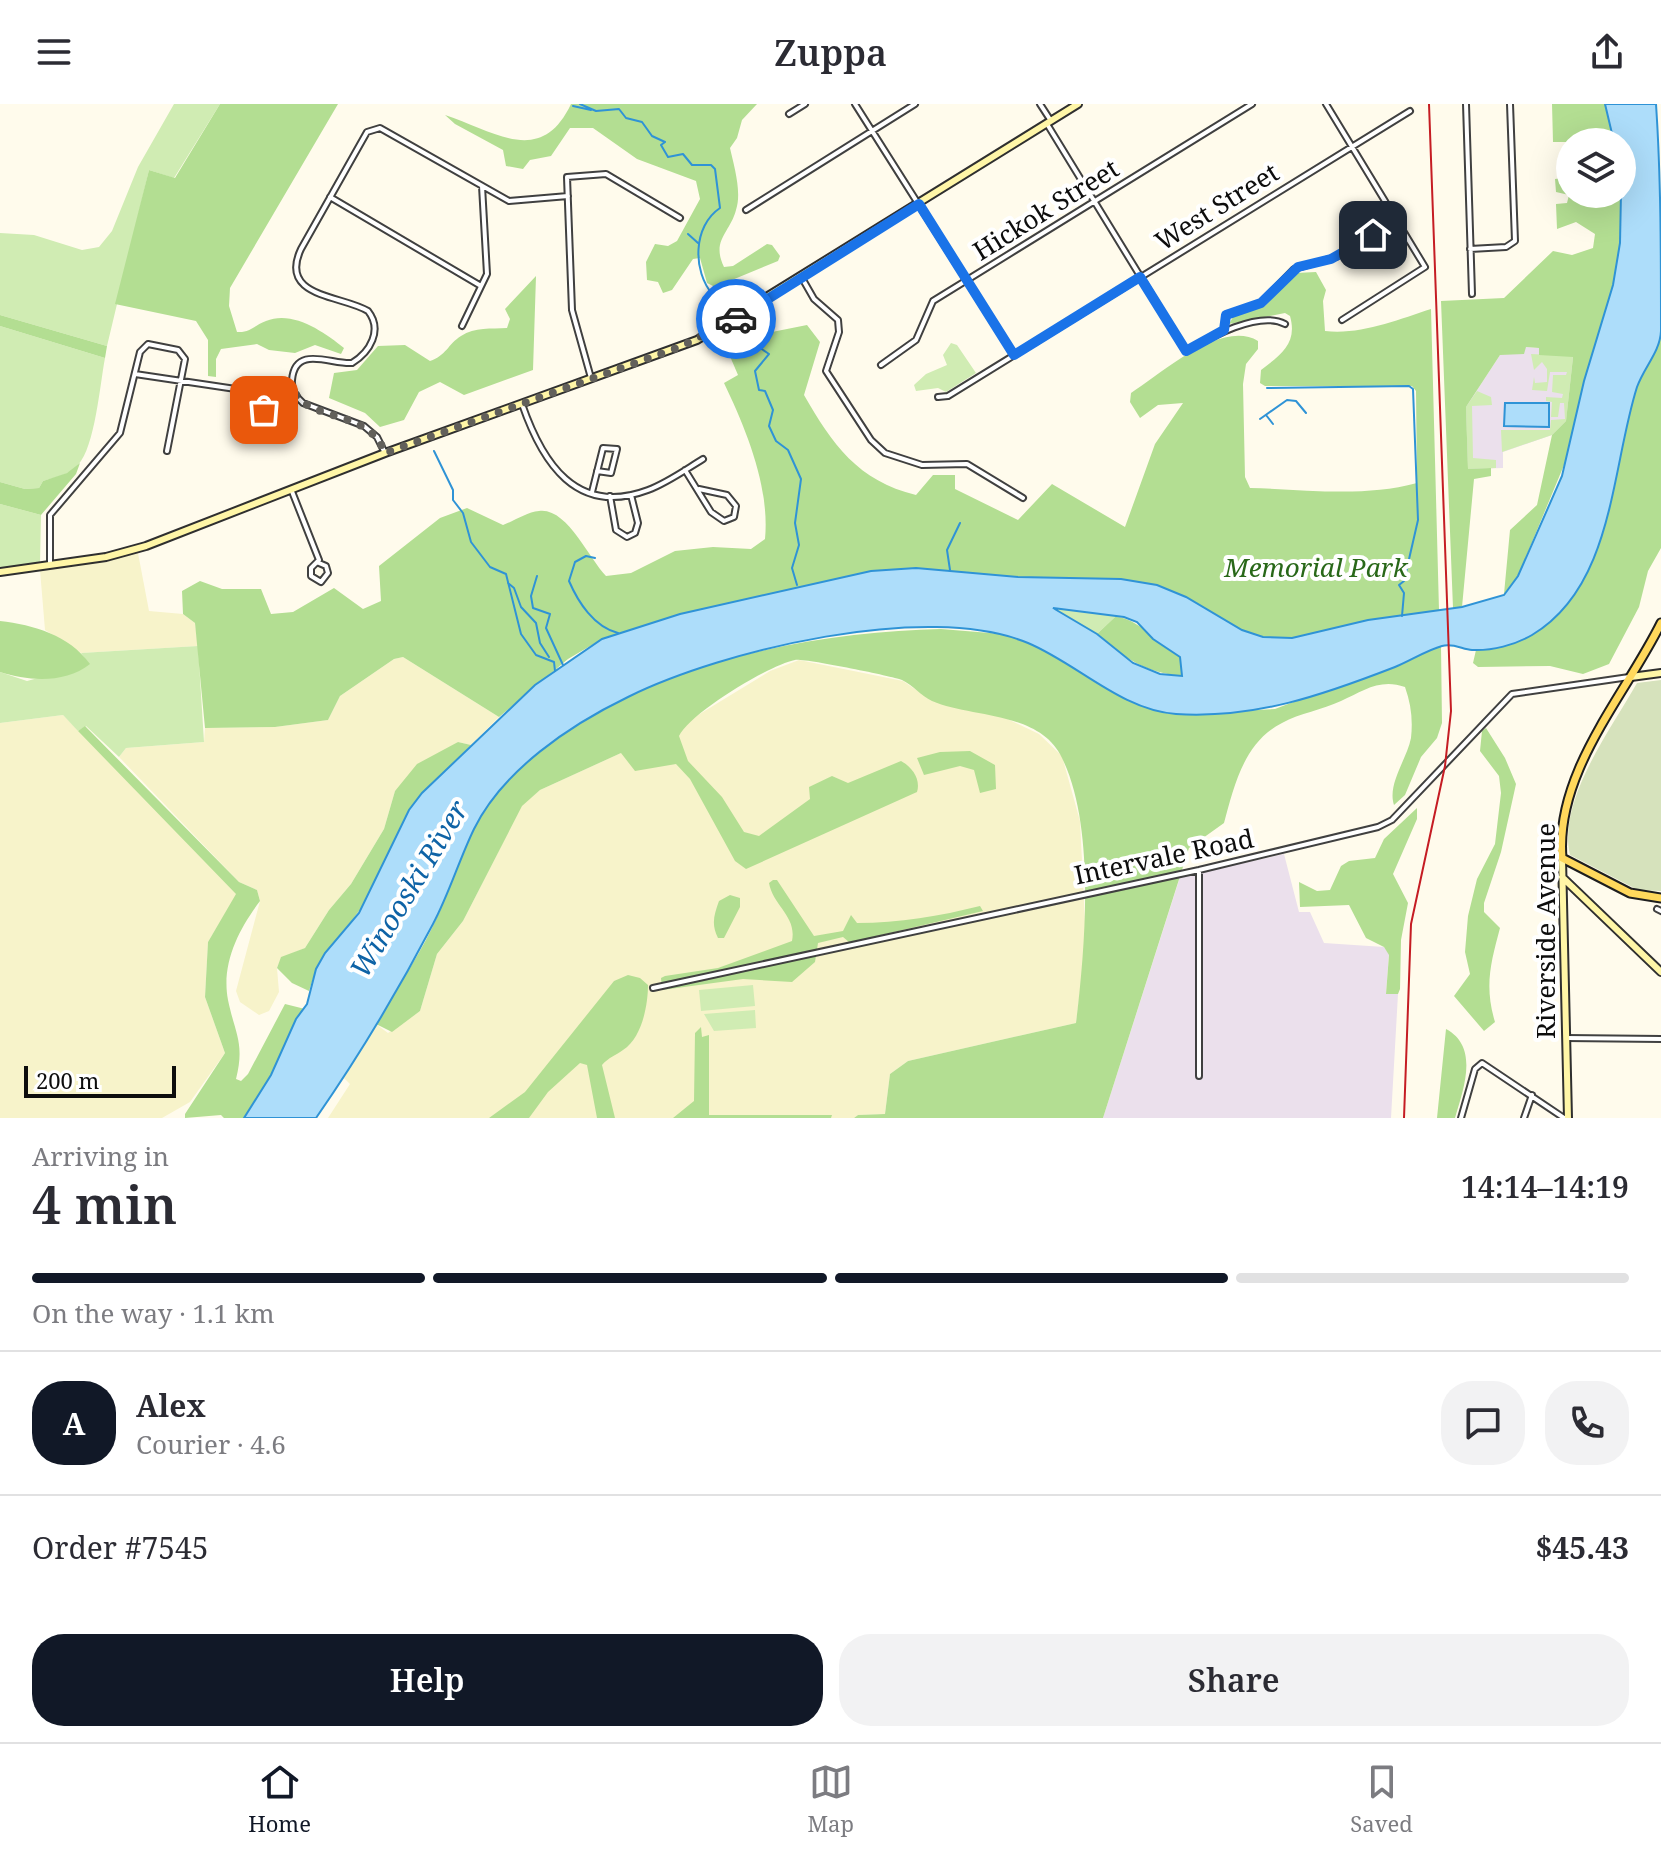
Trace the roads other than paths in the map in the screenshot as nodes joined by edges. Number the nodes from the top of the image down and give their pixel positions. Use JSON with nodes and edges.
{"nodes":[{"id":1,"x":805,"y":104,"type":"edge"},
{"id":2,"x":855,"y":104,"type":"edge"},
{"id":3,"x":915,"y":104,"type":"edge"},
{"id":4,"x":1040,"y":104,"type":"edge"},
{"id":5,"x":1048,"y":104,"type":"edge"},
{"id":6,"x":1078,"y":104,"type":"edge"},
{"id":7,"x":1252,"y":104,"type":"edge"},
{"id":8,"x":1326,"y":104,"type":"edge"},
{"id":9,"x":1466,"y":104,"type":"edge"},
{"id":10,"x":1510,"y":104,"type":"edge"},
{"id":11,"x":1410,"y":111,"type":"dead end"},
{"id":12,"x":789,"y":114,"type":"dead end"},
{"id":13,"x":1048,"y":120,"type":"junction"},
{"id":14,"x":873,"y":131,"type":"junction"},
{"id":15,"x":1351,"y":145,"type":"junction"},
{"id":16,"x":482,"y":186,"type":"junction"},
{"id":17,"x":568,"y":196,"type":"junction"},
{"id":18,"x":330,"y":197,"type":"junction"},
{"id":19,"x":1094,"y":202,"type":"junction"},
{"id":20,"x":919,"y":204,"type":"junction"},
{"id":21,"x":746,"y":210,"type":"dead end"},
{"id":22,"x":680,"y":218,"type":"dead end"},
{"id":23,"x":1397,"y":220,"type":"junction"},
{"id":24,"x":1470,"y":249,"type":"junction"},
{"id":25,"x":1140,"y":277,"type":"junction"},
{"id":26,"x":802,"y":278,"type":"junction"},
{"id":27,"x":967,"y":280,"type":"junction"},
{"id":28,"x":481,"y":286,"type":"junction"},
{"id":29,"x":1472,"y":294,"type":"dead end"},
{"id":30,"x":1342,"y":320,"type":"dead end"},
{"id":31,"x":1285,"y":324,"type":"dead end"},
{"id":32,"x":462,"y":326,"type":"dead end"},
{"id":33,"x":1224,"y":330,"type":"junction"},
{"id":34,"x":1014,"y":355,"type":"junction"},
{"id":35,"x":881,"y":365,"type":"dead end"},
{"id":36,"x":135,"y":374,"type":"junction"},
{"id":37,"x":591,"y":379,"type":"junction"},
{"id":38,"x":179,"y":383,"type":"junction"},
{"id":39,"x":292,"y":387,"type":"junction"},
{"id":40,"x":249,"y":391,"type":"junction"},
{"id":41,"x":263,"y":391,"type":"junction"},
{"id":42,"x":938,"y":397,"type":"dead end"},
{"id":43,"x":522,"y":404,"type":"junction"},
{"id":44,"x":167,"y":451,"type":"dead end"},
{"id":45,"x":385,"y":453,"type":"junction"},
{"id":46,"x":703,"y":459,"type":"dead end"},
{"id":47,"x":685,"y":470,"type":"junction"},
{"id":48,"x":597,"y":471,"type":"junction"},
{"id":49,"x":291,"y":489,"type":"junction"},
{"id":50,"x":699,"y":489,"type":"junction"},
{"id":51,"x":592,"y":492,"type":"junction"},
{"id":52,"x":610,"y":495,"type":"junction"},
{"id":53,"x":631,"y":495,"type":"junction"},
{"id":54,"x":1023,"y":498,"type":"dead end"},
{"id":55,"x":319,"y":563,"type":"junction"},
{"id":56,"x":50,"y":565,"type":"junction"},
{"id":57,"x":0,"y":572,"type":"edge"},
{"id":58,"x":1661,"y":623,"type":"edge"},
{"id":59,"x":1661,"y":673,"type":"edge"},
{"id":60,"x":1631,"y":677,"type":"junction"},
{"id":61,"x":1562,"y":858,"type":"junction"},
{"id":62,"x":1199,"y":870,"type":"junction"},
{"id":63,"x":1562,"y":877,"type":"junction"},
{"id":64,"x":1661,"y":898,"type":"edge"},
{"id":65,"x":1661,"y":972,"type":"edge"},
{"id":66,"x":653,"y":988,"type":"dead end"},
{"id":67,"x":1566,"y":1038,"type":"junction"},
{"id":68,"x":1661,"y":1039,"type":"edge"},
{"id":69,"x":1199,"y":1076,"type":"dead end"},
{"id":70,"x":1532,"y":1095,"type":"junction"},
{"id":71,"x":1461,"y":1118,"type":"edge"},
{"id":72,"x":1524,"y":1118,"type":"edge"},
{"id":73,"x":1566,"y":1118,"type":"edge"}],
"edges":[{"from":1,"to":12,"type":"street"},
{"from":2,"to":14,"type":"street"},
{"from":3,"to":14,"type":"street"},
{"from":4,"to":13,"type":"street"},
{"from":5,"to":13,"type":"street"},
{"from":6,"to":13,"type":"street"},
{"from":7,"to":19,"type":"street","name":"Hickok Street"},
{"from":8,"to":15,"type":"street"},
{"from":9,"to":24,"type":"street"},
{"from":10,"to":24,"type":"street"},
{"from":11,"to":15,"type":"street","name":"West Street"},
{"from":13,"to":19,"type":"street"},
{"from":13,"to":20,"type":"street"},
{"from":14,"to":20,"type":"street"},
{"from":14,"to":21,"type":"street"},
{"from":15,"to":23,"type":"street"},
{"from":15,"to":25,"type":"street","name":"West Street"},
{"from":16,"to":17,"type":"street"},
{"from":16,"to":18,"type":"street"},
{"from":16,"to":28,"type":"street"},
{"from":17,"to":22,"type":"street"},
{"from":17,"to":37,"type":"street"},
{"from":18,"to":28,"type":"street"},
{"from":18,"to":39,"type":"street"},
{"from":19,"to":25,"type":"street"},
{"from":19,"to":27,"type":"street","name":"Hickok Street"},
{"from":20,"to":26,"type":"street"},
{"from":20,"to":27,"type":"street"},
{"from":23,"to":30,"type":"street"},
{"from":23,"to":33,"type":"street"},
{"from":24,"to":29,"type":"street"},
{"from":25,"to":33,"type":"street"},
{"from":25,"to":34,"type":"street","name":"West Street"},
{"from":26,"to":37,"type":"street"},
{"from":26,"to":54,"type":"street"},
{"from":27,"to":34,"type":"street"},
{"from":27,"to":35,"type":"street","name":"Hickok Street"},
{"from":28,"to":32,"type":"street"},
{"from":31,"to":33,"type":"street"},
{"from":34,"to":42,"type":"street","name":"West Street"},
{"from":36,"to":38,"type":"street"},
{"from":36,"to":38,"type":"street"},
{"from":36,"to":56,"type":"street"},
{"from":37,"to":43,"type":"street"},
{"from":38,"to":40,"type":"street"},
{"from":38,"to":44,"type":"street"},
{"from":39,"to":41,"type":"street"},
{"from":39,"to":45,"type":"street"},
{"from":40,"to":41,"type":"street"},
{"from":40,"to":41,"type":"street"},
{"from":43,"to":45,"type":"street"},
{"from":43,"to":51,"type":"street"},
{"from":45,"to":49,"type":"street"},
{"from":46,"to":47,"type":"street"},
{"from":47,"to":50,"type":"street"},
{"from":47,"to":53,"type":"street"},
{"from":48,"to":48,"type":"street"},
{"from":48,"to":51,"type":"street"},
{"from":49,"to":55,"type":"street"},
{"from":49,"to":56,"type":"street"},
{"from":50,"to":50,"type":"street"},
{"from":51,"to":52,"type":"street"},
{"from":52,"to":53,"type":"street"},
{"from":52,"to":53,"type":"street"},
{"from":55,"to":55,"type":"street"},
{"from":56,"to":57,"type":"street"},
{"from":58,"to":60,"type":"main road","name":"Riverside Avenue"},
{"from":59,"to":60,"type":"street"},
{"from":60,"to":61,"type":"main road","name":"Riverside Avenue"},
{"from":60,"to":62,"type":"street","name":"Intervale Road"},
{"from":61,"to":63,"type":"street","name":"Riverside Avenue"},
{"from":61,"to":64,"type":"main road"},
{"from":62,"to":66,"type":"street","name":"Intervale Road"},
{"from":62,"to":69,"type":"street"},
{"from":63,"to":65,"type":"street"},
{"from":63,"to":67,"type":"street","name":"Riverside Avenue"},
{"from":67,"to":68,"type":"street"},
{"from":67,"to":73,"type":"street","name":"Riverside Avenue"},
{"from":70,"to":71,"type":"street"},
{"from":70,"to":72,"type":"street"},
{"from":70,"to":73,"type":"street"}]}
